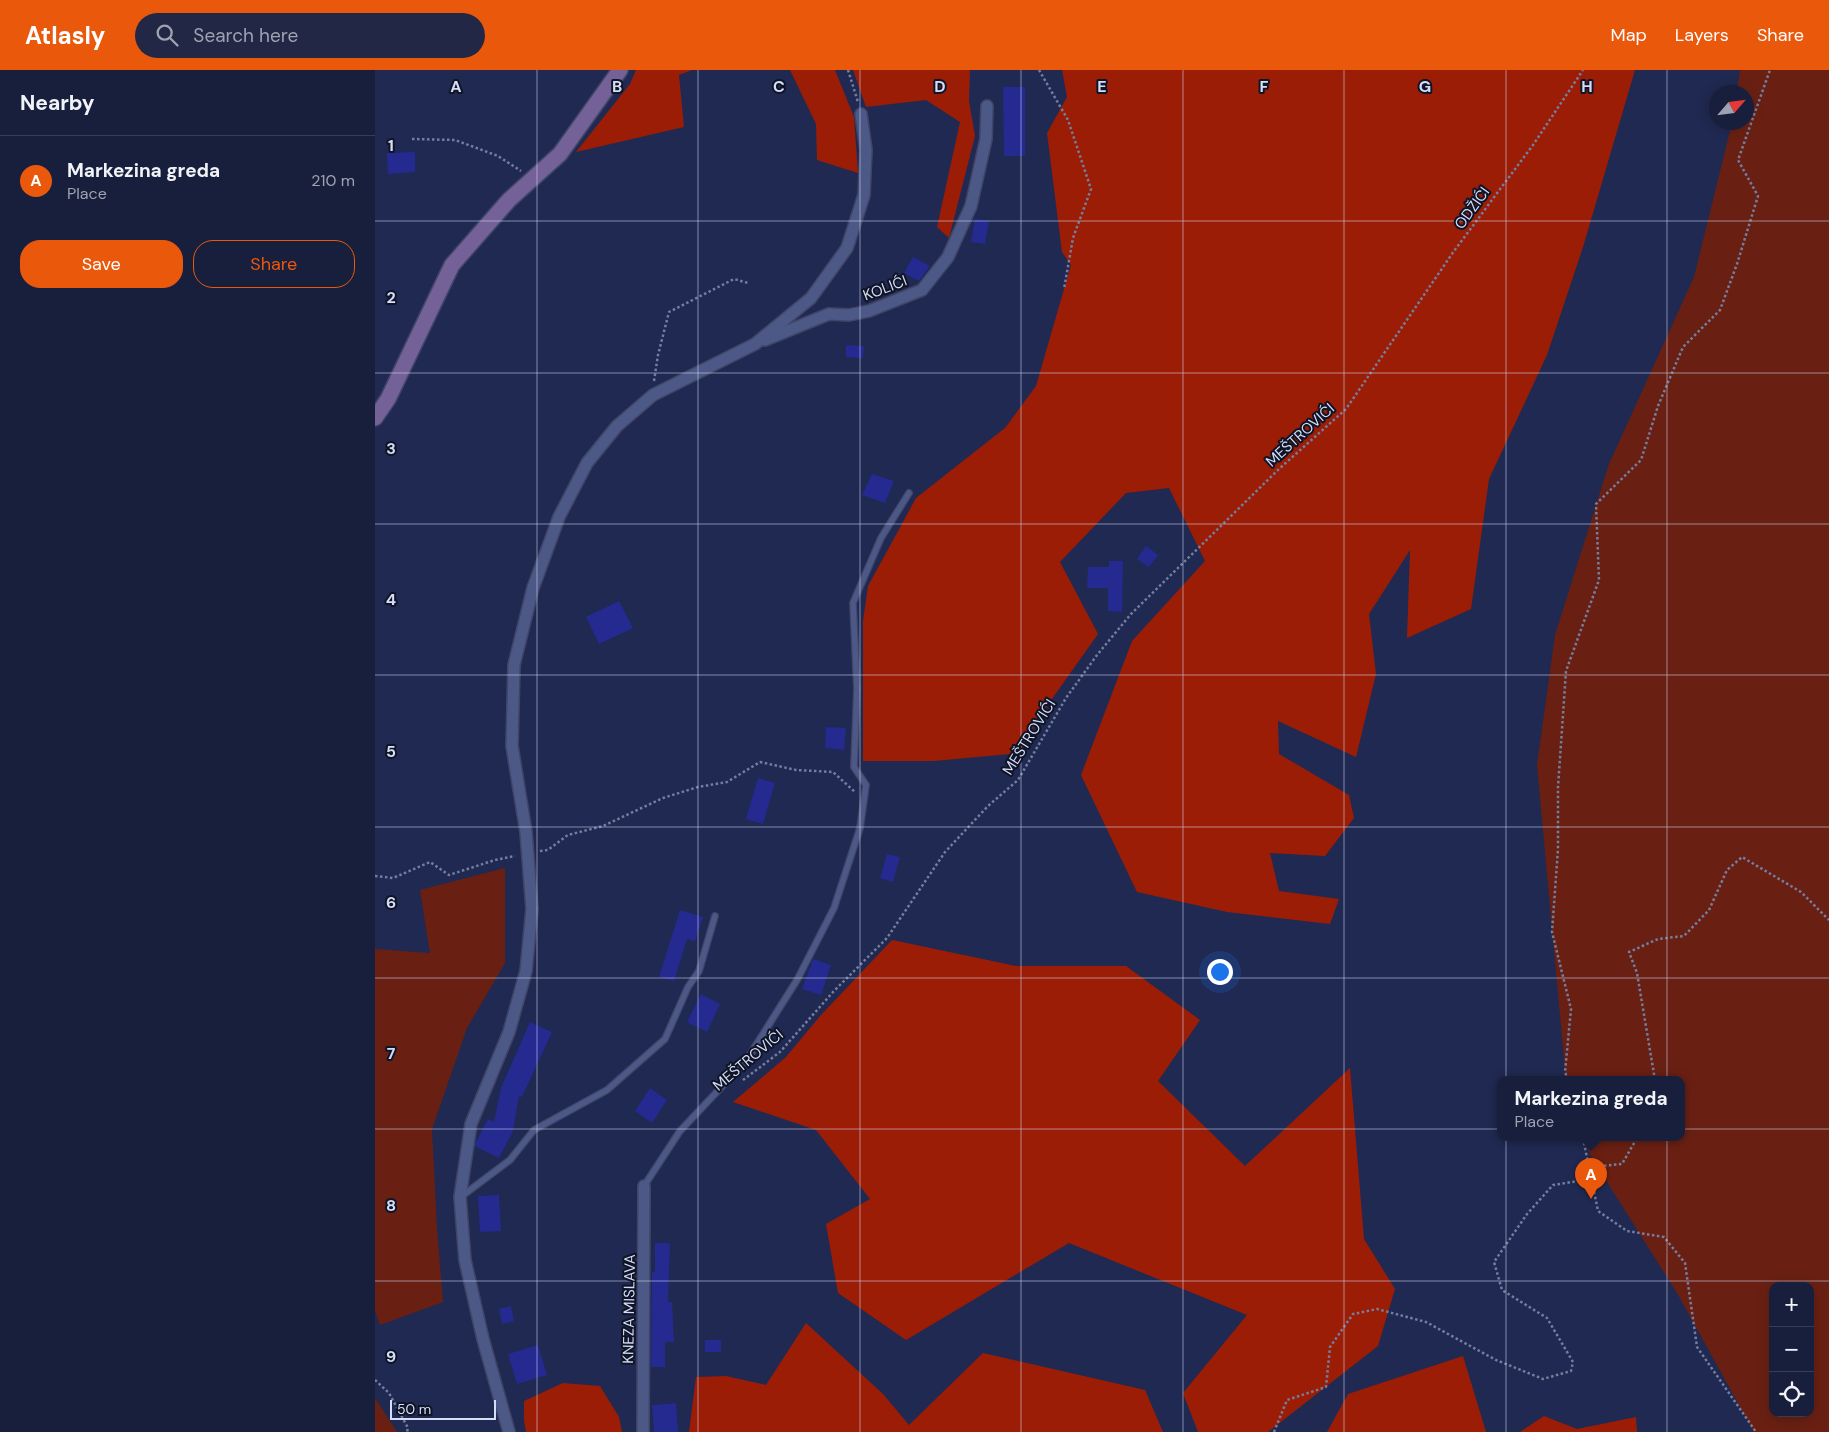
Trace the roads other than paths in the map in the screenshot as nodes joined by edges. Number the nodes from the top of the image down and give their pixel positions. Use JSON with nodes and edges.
{"nodes":[{"id":1,"x":620,"y":70,"type":"edge"},
{"id":2,"x":987,"y":106,"type":"dead end"},
{"id":3,"x":861,"y":114,"type":"road end"},
{"id":4,"x":755,"y":344,"type":"junction"},
{"id":5,"x":375,"y":418,"type":"edge"},
{"id":6,"x":909,"y":493,"type":"dead end"},
{"id":7,"x":715,"y":916,"type":"dead end"},
{"id":8,"x":644,"y":1186,"type":"joint"},
{"id":9,"x":460,"y":1197,"type":"junction"},
{"id":10,"x":509,"y":1432,"type":"edge"},
{"id":11,"x":643,"y":1432,"type":"edge"}],
"edges":[{"from":1,"to":5,"type":"street"},
{"from":2,"to":4,"type":"street","name":"KOLIĆI"},
{"from":3,"to":4,"type":"street"},
{"from":4,"to":9,"type":"street"},
{"from":6,"to":8,"type":"lane"},
{"from":7,"to":9,"type":"lane"},
{"from":8,"to":11,"type":"street","name":"KNEZA MISLAVA"},
{"from":9,"to":10,"type":"street"}]}
